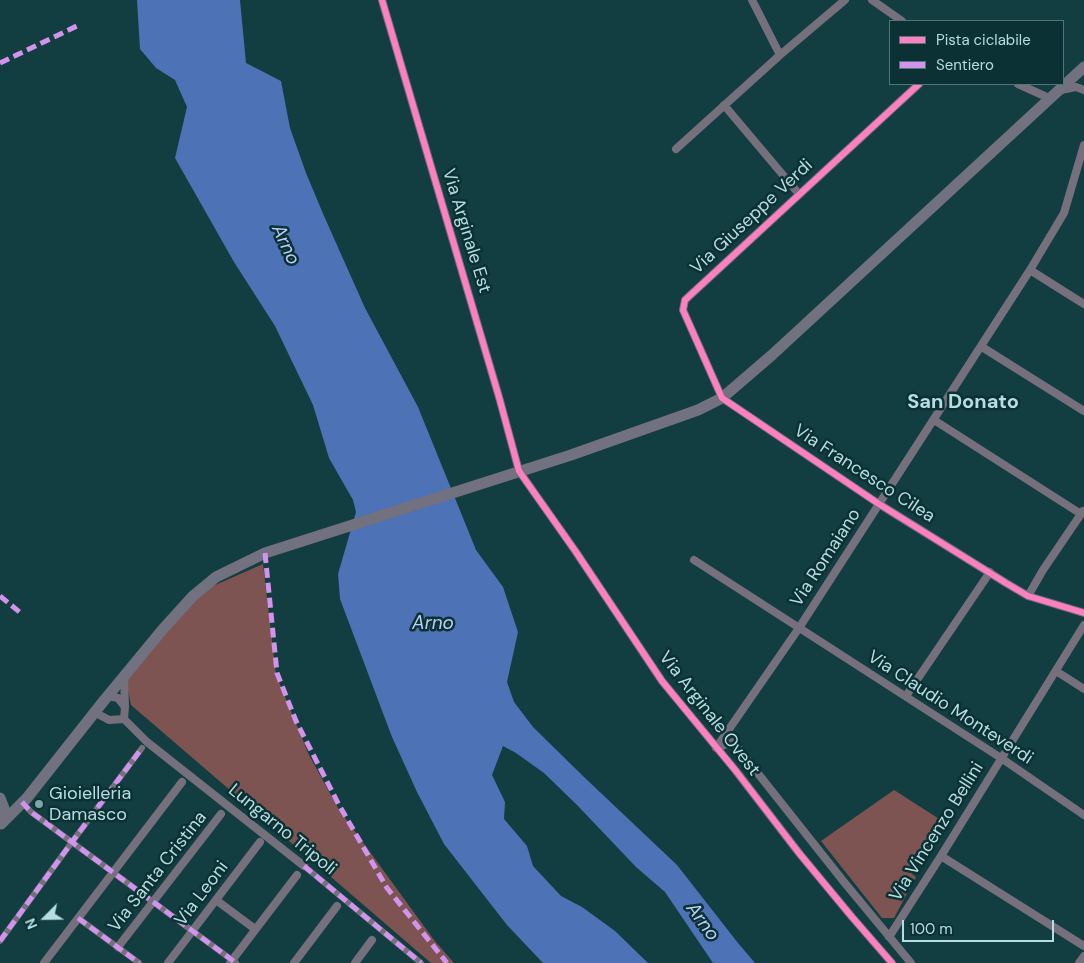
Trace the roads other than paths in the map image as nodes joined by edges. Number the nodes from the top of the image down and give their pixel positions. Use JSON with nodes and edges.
{"nodes":[{"id":1,"x":382,"y":0,"type":"edge"},
{"id":2,"x":752,"y":0,"type":"edge"},
{"id":3,"x":845,"y":0,"type":"edge"},
{"id":4,"x":872,"y":0,"type":"edge"},
{"id":5,"x":901,"y":20,"type":"edge"},
{"id":6,"x":780,"y":55,"type":"junction"},
{"id":7,"x":1084,"y":67,"type":"edge"},
{"id":8,"x":918,"y":85,"type":"edge"},
{"id":9,"x":1021,"y":85,"type":"edge"},
{"id":10,"x":1084,"y":90,"type":"edge"},
{"id":11,"x":1053,"y":95,"type":"junction"},
{"id":12,"x":724,"y":105,"type":"junction"},
{"id":13,"x":1084,"y":145,"type":"edge"},
{"id":14,"x":676,"y":149,"type":"dead end"},
{"id":15,"x":799,"y":194,"type":"junction"},
{"id":16,"x":1030,"y":270,"type":"junction"},
{"id":17,"x":1084,"y":304,"type":"edge"},
{"id":18,"x":982,"y":347,"type":"junction"},
{"id":19,"x":722,"y":398,"type":"junction"},
{"id":20,"x":1084,"y":411,"type":"edge"},
{"id":21,"x":934,"y":420,"type":"junction"},
{"id":22,"x":519,"y":471,"type":"junction"},
{"id":23,"x":879,"y":504,"type":"junction"},
{"id":24,"x":1083,"y":512,"type":"edge"},
{"id":25,"x":694,"y":560,"type":"dead end"},
{"id":26,"x":990,"y":572,"type":"junction"},
{"id":27,"x":1028,"y":596,"type":"junction"},
{"id":28,"x":1084,"y":613,"type":"edge"},
{"id":29,"x":1084,"y":625,"type":"edge"},
{"id":30,"x":799,"y":628,"type":"junction"},
{"id":31,"x":1057,"y":669,"type":"junction"},
{"id":32,"x":124,"y":676,"type":"junction"},
{"id":33,"x":1084,"y":690,"type":"edge"},
{"id":34,"x":107,"y":696,"type":"junction"},
{"id":35,"x":906,"y":696,"type":"junction"},
{"id":36,"x":125,"y":707,"type":"junction"},
{"id":37,"x":94,"y":712,"type":"junction"},
{"id":38,"x":124,"y":719,"type":"junction"},
{"id":39,"x":142,"y":748,"type":"dead end"},
{"id":40,"x":716,"y":748,"type":"junction"},
{"id":41,"x":1001,"y":758,"type":"junction"},
{"id":42,"x":182,"y":782,"type":"dead end"},
{"id":43,"x":0,"y":797,"type":"edge"},
{"id":44,"x":22,"y":802,"type":"junction"},
{"id":45,"x":221,"y":814,"type":"dead end"},
{"id":46,"x":1084,"y":815,"type":"edge"},
{"id":47,"x":0,"y":824,"type":"edge"},
{"id":48,"x":72,"y":842,"type":"junction"},
{"id":49,"x":260,"y":842,"type":"dead end"},
{"id":50,"x":941,"y":856,"type":"junction"},
{"id":51,"x":304,"y":866,"type":"joint"},
{"id":52,"x":113,"y":871,"type":"junction"},
{"id":53,"x":297,"y":875,"type":"dead end"},
{"id":54,"x":216,"y":900,"type":"junction"},
{"id":55,"x":153,"y":901,"type":"junction"},
{"id":56,"x":337,"y":906,"type":"dead end"},
{"id":57,"x":78,"y":918,"type":"junction"},
{"id":58,"x":256,"y":929,"type":"junction"},
{"id":59,"x":193,"y":930,"type":"junction"},
{"id":60,"x":889,"y":937,"type":"junction"},
{"id":61,"x":372,"y":940,"type":"dead end"},
{"id":62,"x":0,"y":941,"type":"edge"},
{"id":63,"x":1084,"y":946,"type":"edge"},
{"id":64,"x":118,"y":947,"type":"junction"},
{"id":65,"x":1084,"y":956,"type":"edge"},
{"id":66,"x":233,"y":962,"type":"edge"},
{"id":67,"x":44,"y":963,"type":"edge"},
{"id":68,"x":139,"y":963,"type":"edge"},
{"id":69,"x":168,"y":963,"type":"edge"},
{"id":70,"x":294,"y":963,"type":"edge"},
{"id":71,"x":355,"y":963,"type":"edge"},
{"id":72,"x":421,"y":963,"type":"edge"},
{"id":73,"x":892,"y":963,"type":"edge"},
{"id":74,"x":911,"y":963,"type":"edge"},
{"id":75,"x":1079,"y":963,"type":"edge"}],
"edges":[{"from":1,"to":22,"type":"street","name":"Via Arginale Est"},
{"from":2,"to":6,"type":"street"},
{"from":3,"to":6,"type":"street"},
{"from":4,"to":5,"type":"street"},
{"from":6,"to":12,"type":"street"},
{"from":7,"to":11,"type":"main road"},
{"from":8,"to":15,"type":"street","name":"Via Giuseppe Verdi"},
{"from":9,"to":11,"type":"street"},
{"from":10,"to":11,"type":"street"},
{"from":11,"to":19,"type":"main road"},
{"from":12,"to":14,"type":"street"},
{"from":12,"to":15,"type":"street"},
{"from":13,"to":16,"type":"street","name":"Via Romaiano"},
{"from":15,"to":19,"type":"street","name":"Via Giuseppe Verdi"},
{"from":16,"to":17,"type":"street"},
{"from":16,"to":18,"type":"street","name":"Via Romaiano"},
{"from":18,"to":20,"type":"street"},
{"from":18,"to":21,"type":"street","name":"Via Romaiano"},
{"from":19,"to":22,"type":"main road"},
{"from":19,"to":23,"type":"street","name":"Via Francesco Cilea"},
{"from":21,"to":23,"type":"street","name":"Via Romaiano"},
{"from":21,"to":24,"type":"street"},
{"from":22,"to":32,"type":"main road"},
{"from":22,"to":40,"type":"street","name":"Via Arginale Ovest"},
{"from":23,"to":26,"type":"street","name":"Via Francesco Cilea"},
{"from":23,"to":30,"type":"street","name":"Via Romaiano"},
{"from":24,"to":27,"type":"street"},
{"from":25,"to":30,"type":"street","name":"Via Claudio Monteverdi"},
{"from":26,"to":27,"type":"street","name":"Via Francesco Cilea"},
{"from":26,"to":35,"type":"street"},
{"from":27,"to":28,"type":"street","name":"Via Francesco Cilea"},
{"from":29,"to":31,"type":"street","name":"Via Vincenzo Bellini"},
{"from":30,"to":35,"type":"street","name":"Via Claudio Monteverdi"},
{"from":30,"to":40,"type":"street","name":"Via Romaiano"},
{"from":31,"to":33,"type":"street"},
{"from":31,"to":41,"type":"street","name":"Via Vincenzo Bellini"},
{"from":32,"to":34,"type":"main road"},
{"from":32,"to":36,"type":"street"},
{"from":34,"to":36,"type":"street"},
{"from":34,"to":37,"type":"main road"},
{"from":35,"to":41,"type":"street","name":"Via Claudio Monteverdi"},
{"from":36,"to":38,"type":"street"},
{"from":37,"to":38,"type":"street"},
{"from":37,"to":44,"type":"main road"},
{"from":38,"to":51,"type":"street","name":"Lungarno Tripoli"},
{"from":39,"to":48,"type":"street"},
{"from":40,"to":60,"type":"street"},
{"from":40,"to":73,"type":"street","name":"Via Arginale Ovest"},
{"from":41,"to":46,"type":"street","name":"Via Claudio Monteverdi"},
{"from":41,"to":50,"type":"street","name":"Via Vincenzo Bellini"},
{"from":42,"to":52,"type":"street"},
{"from":43,"to":44,"type":"main road"},
{"from":43,"to":47,"type":"main road"},
{"from":44,"to":47,"type":"main road"},
{"from":44,"to":48,"type":"street"},
{"from":45,"to":55,"type":"street","name":"Via Santa Cristina"},
{"from":48,"to":52,"type":"street"},
{"from":48,"to":62,"type":"street"},
{"from":49,"to":54,"type":"street","name":"Via Leoni"},
{"from":50,"to":60,"type":"street","name":"Via Vincenzo Bellini"},
{"from":50,"to":63,"type":"street"},
{"from":51,"to":72,"type":"street","name":"Lungarno Tripoli"},
{"from":52,"to":55,"type":"street"},
{"from":52,"to":57,"type":"street"},
{"from":53,"to":58,"type":"street"},
{"from":54,"to":58,"type":"street"},
{"from":54,"to":59,"type":"street","name":"Via Leoni"},
{"from":55,"to":59,"type":"street"},
{"from":55,"to":64,"type":"street","name":"Via Santa Cristina"},
{"from":56,"to":70,"type":"street"},
{"from":57,"to":64,"type":"street"},
{"from":57,"to":67,"type":"street"},
{"from":58,"to":66,"type":"street"},
{"from":59,"to":66,"type":"street"},
{"from":59,"to":69,"type":"street","name":"Via Leoni"},
{"from":60,"to":74,"type":"street"},
{"from":61,"to":71,"type":"street"},
{"from":64,"to":68,"type":"street"},
{"from":65,"to":75,"type":"street"}]}
